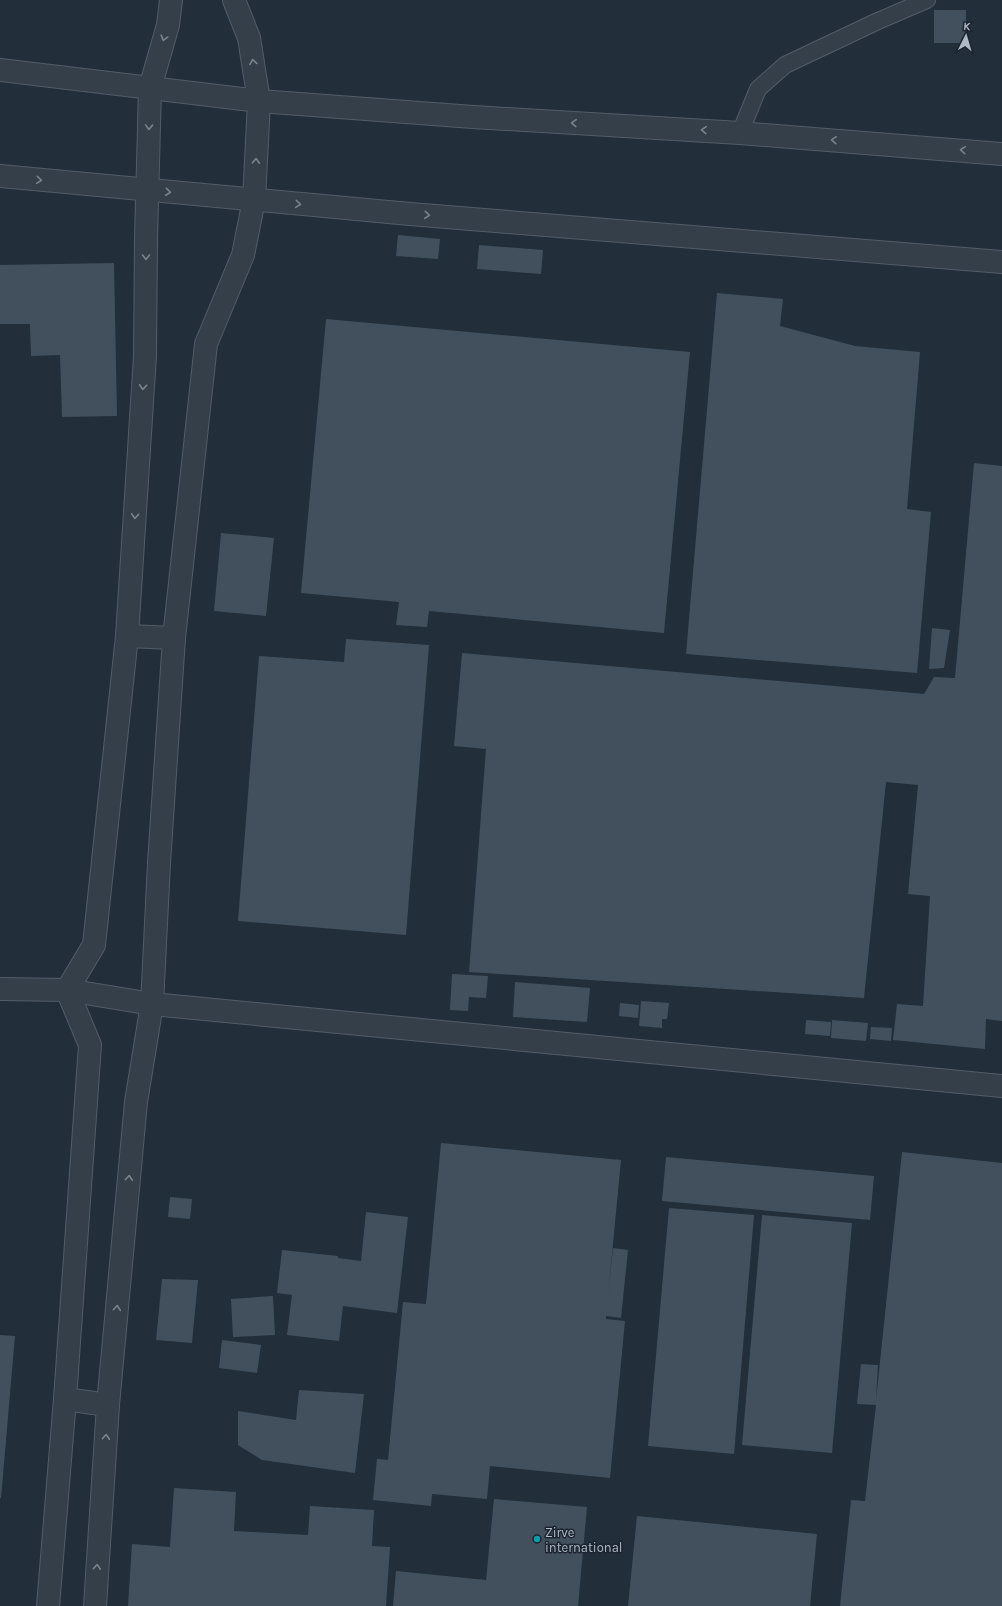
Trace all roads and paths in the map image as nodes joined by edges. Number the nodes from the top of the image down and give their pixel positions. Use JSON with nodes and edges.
{"nodes":[{"id":1,"x":171,"y":0,"type":"edge"},
{"id":2,"x":234,"y":0,"type":"edge"},
{"id":3,"x":927,"y":0,"type":"edge"},
{"id":4,"x":0,"y":70,"type":"edge"},
{"id":5,"x":150,"y":88,"type":"junction"},
{"id":6,"x":259,"y":101,"type":"junction"},
{"id":7,"x":740,"y":133,"type":"junction"},
{"id":8,"x":1002,"y":154,"type":"edge"},
{"id":9,"x":0,"y":176,"type":"edge"},
{"id":10,"x":147,"y":190,"type":"junction"},
{"id":11,"x":254,"y":200,"type":"junction"},
{"id":12,"x":1002,"y":262,"type":"edge"},
{"id":13,"x":127,"y":636,"type":"junction"},
{"id":14,"x":174,"y":638,"type":"junction"},
{"id":15,"x":0,"y":989,"type":"edge"},
{"id":16,"x":67,"y":990,"type":"junction"},
{"id":17,"x":152,"y":1004,"type":"junction"},
{"id":18,"x":1002,"y":1086,"type":"edge"},
{"id":19,"x":65,"y":1399,"type":"junction"},
{"id":20,"x":108,"y":1404,"type":"junction"},
{"id":21,"x":48,"y":1606,"type":"edge"},
{"id":22,"x":95,"y":1606,"type":"edge"}],
"edges":[{"from":1,"to":5,"type":"street","one_way":true},
{"from":6,"to":2,"type":"street","one_way":true},
{"from":3,"to":7,"type":"lane"},
{"from":4,"to":5,"type":"street"},
{"from":5,"to":6,"type":"street"},
{"from":5,"to":10,"type":"street","one_way":true},
{"from":7,"to":6,"type":"street","one_way":true},
{"from":11,"to":6,"type":"street","one_way":true},
{"from":8,"to":7,"type":"street","one_way":true},
{"from":9,"to":10,"type":"street","one_way":true},
{"from":10,"to":11,"type":"street","one_way":true},
{"from":10,"to":13,"type":"street","one_way":true},
{"from":11,"to":12,"type":"street","one_way":true},
{"from":11,"to":14,"type":"street"},
{"from":13,"to":14,"type":"street"},
{"from":13,"to":16,"type":"street"},
{"from":14,"to":17,"type":"street"},
{"from":15,"to":16,"type":"street"},
{"from":16,"to":17,"type":"street"},
{"from":16,"to":19,"type":"street"},
{"from":17,"to":18,"type":"street"},
{"from":20,"to":17,"type":"street","one_way":true},
{"from":19,"to":20,"type":"street"},
{"from":19,"to":21,"type":"street"},
{"from":22,"to":20,"type":"street","one_way":true}]}
